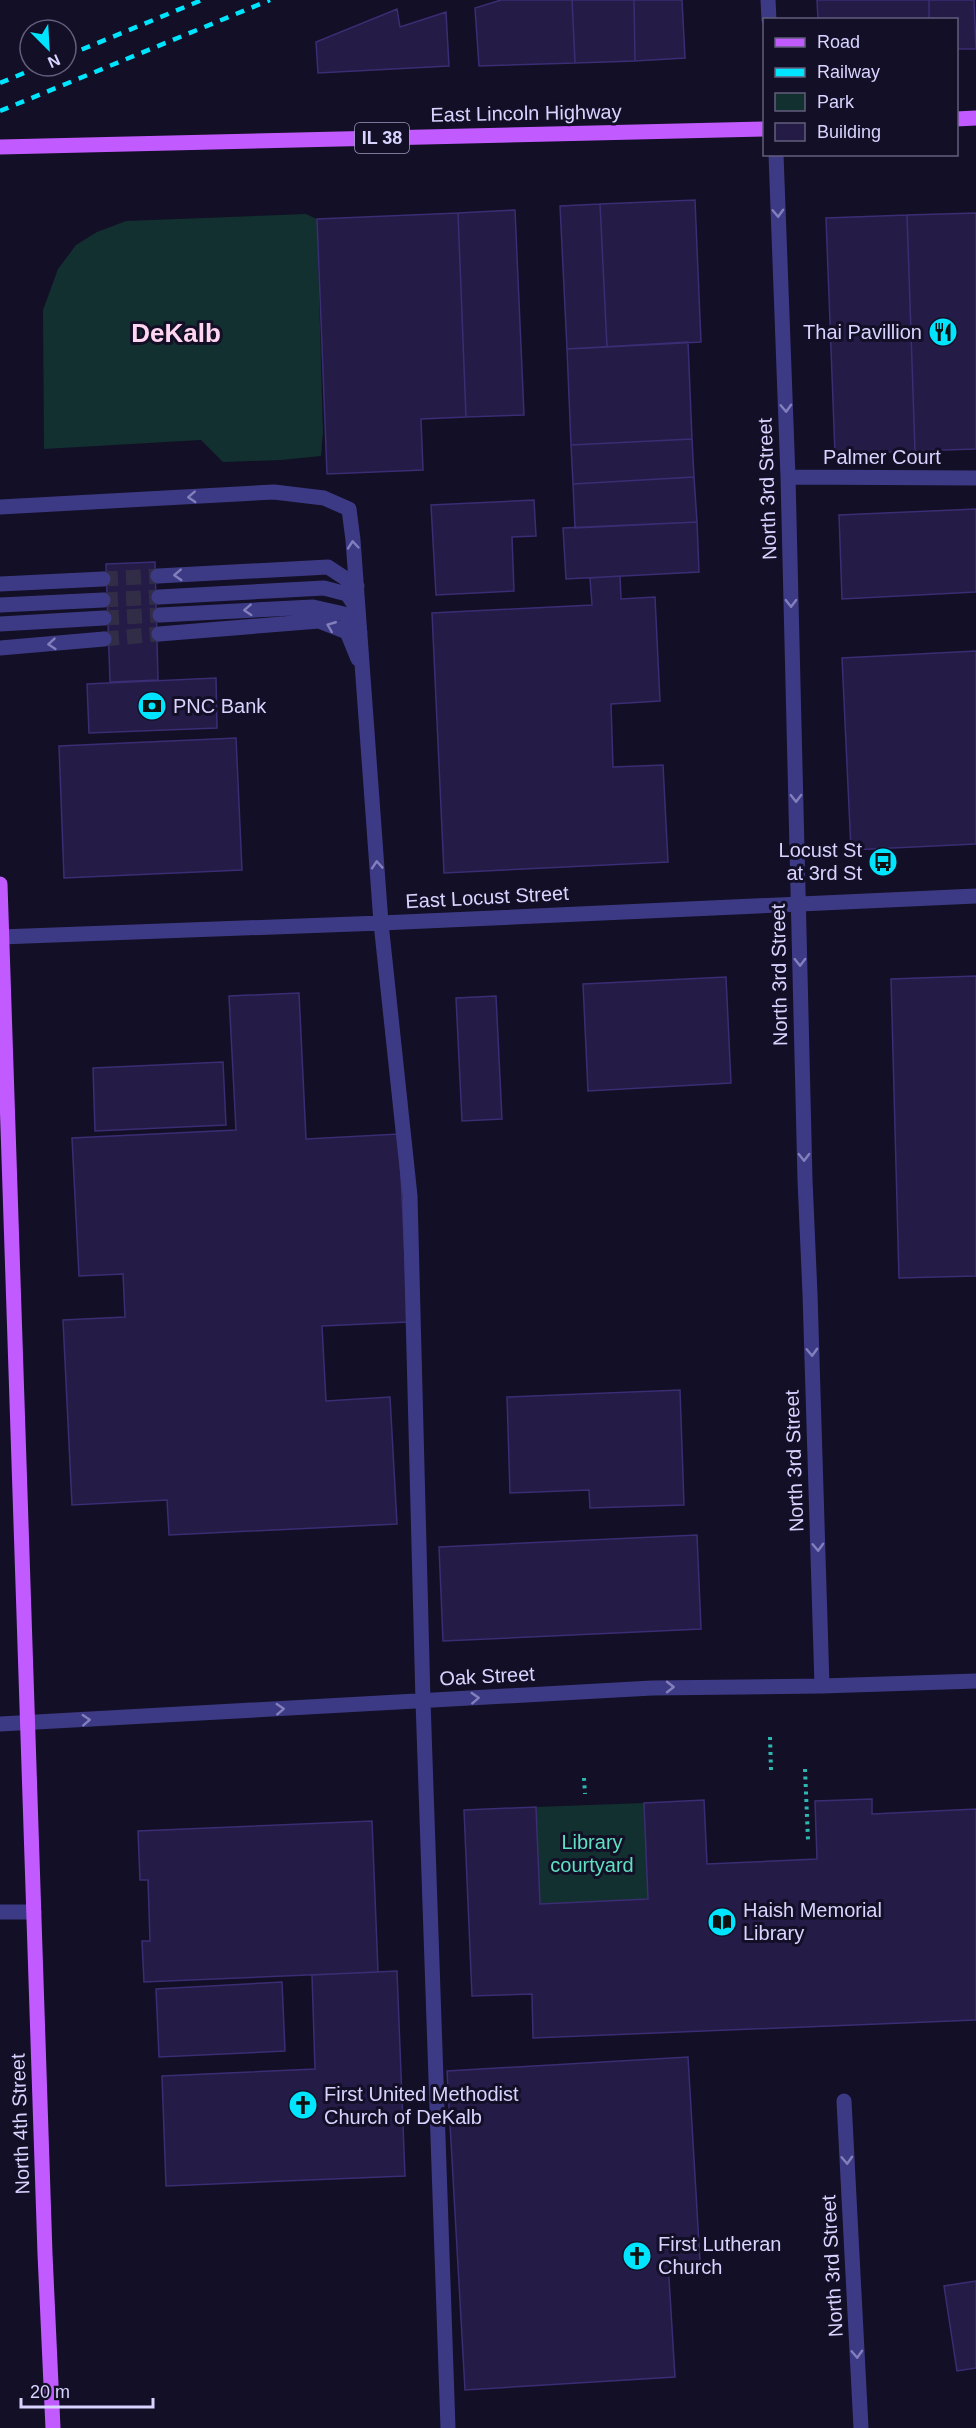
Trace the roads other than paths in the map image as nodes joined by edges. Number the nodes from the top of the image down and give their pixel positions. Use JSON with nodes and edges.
{"nodes":[{"id":1,"x":768,"y":0,"type":"edge"},
{"id":2,"x":769,"y":18,"type":"edge"},
{"id":3,"x":976,"y":118,"type":"edge"},
{"id":4,"x":958,"y":119,"type":"edge"},
{"id":5,"x":763,"y":129,"type":"edge"},
{"id":6,"x":0,"y":147,"type":"edge"},
{"id":7,"x":776,"y":156,"type":"edge"},
{"id":8,"x":788,"y":477,"type":"junction"},
{"id":9,"x":976,"y":478,"type":"edge"},
{"id":10,"x":0,"y":507,"type":"edge"},
{"id":11,"x":158,"y":576,"type":"tunnel mouth"},
{"id":12,"x":104,"y":579,"type":"tunnel mouth"},
{"id":13,"x":0,"y":584,"type":"edge"},
{"id":14,"x":357,"y":586,"type":"junction"},
{"id":15,"x":159,"y":597,"type":"tunnel mouth"},
{"id":16,"x":103,"y":600,"type":"tunnel mouth"},
{"id":17,"x":0,"y":605,"type":"edge"},
{"id":18,"x":358,"y":610,"type":"junction"},
{"id":19,"x":160,"y":615,"type":"tunnel mouth"},
{"id":20,"x":104,"y":618,"type":"tunnel mouth"},
{"id":21,"x":0,"y":624,"type":"edge"},
{"id":22,"x":360,"y":632,"type":"junction"},
{"id":23,"x":159,"y":634,"type":"tunnel mouth"},
{"id":24,"x":104,"y":639,"type":"tunnel mouth"},
{"id":25,"x":0,"y":648,"type":"edge"},
{"id":26,"x":363,"y":670,"type":"junction"},
{"id":27,"x":0,"y":884,"type":"edge"},
{"id":28,"x":976,"y":896,"type":"edge"},
{"id":29,"x":799,"y":903,"type":"junction"},
{"id":30,"x":381,"y":923,"type":"junction"},
{"id":31,"x":1,"y":937,"type":"edge"},
{"id":32,"x":976,"y":1681,"type":"edge"},
{"id":33,"x":822,"y":1686,"type":"junction"},
{"id":34,"x":423,"y":1701,"type":"junction"},
{"id":35,"x":27,"y":1723,"type":"junction"},
{"id":36,"x":0,"y":1724,"type":"edge"},
{"id":37,"x":0,"y":1912,"type":"edge"},
{"id":38,"x":34,"y":1912,"type":"junction"},
{"id":39,"x":844,"y":2101,"type":"dead end"},
{"id":40,"x":54,"y":2428,"type":"edge"},
{"id":41,"x":448,"y":2428,"type":"edge"},
{"id":42,"x":861,"y":2428,"type":"edge"}],
"edges":[{"from":1,"to":2,"type":"street"},
{"from":3,"to":4,"type":"main road"},
{"from":5,"to":6,"type":"main road","name":"East Lincoln Highway","number":"IL 38"},
{"from":7,"to":8,"type":"street","name":"North 3rd Street","one_way":true},
{"from":8,"to":9,"type":"street","name":"Palmer Court"},
{"from":8,"to":29,"type":"street","name":"North 3rd Street","one_way":true},
{"from":14,"to":10,"type":"street","one_way":true},
{"from":14,"to":11,"type":"street","one_way":true},
{"from":12,"to":13,"type":"street"},
{"from":14,"to":18,"type":"street"},
{"from":15,"to":18,"type":"street"},
{"from":16,"to":17,"type":"street"},
{"from":18,"to":22,"type":"street"},
{"from":22,"to":19,"type":"street","one_way":true},
{"from":20,"to":21,"type":"street"},
{"from":22,"to":26,"type":"street"},
{"from":26,"to":23,"type":"street","one_way":true},
{"from":24,"to":25,"type":"street","one_way":true},
{"from":30,"to":26,"type":"street","one_way":true},
{"from":27,"to":31,"type":"main road","name":"North 4th Street"},
{"from":28,"to":29,"type":"street","name":"East Locust Street"},
{"from":29,"to":30,"type":"street","name":"East Locust Street"},
{"from":29,"to":33,"type":"street","name":"North 3rd Street","one_way":true},
{"from":30,"to":31,"type":"street","name":"East Locust Street"},
{"from":30,"to":34,"type":"street"},
{"from":31,"to":35,"type":"main road","name":"North 4th Street"},
{"from":32,"to":33,"type":"street","name":"Oak Street"},
{"from":34,"to":33,"type":"street","name":"Oak Street","one_way":true},
{"from":35,"to":34,"type":"street","name":"Oak Street","one_way":true},
{"from":34,"to":41,"type":"street"},
{"from":35,"to":36,"type":"street","name":"Oak Street"},
{"from":35,"to":38,"type":"main road","name":"North 4th Street"},
{"from":37,"to":38,"type":"street"},
{"from":38,"to":40,"type":"main road","name":"North 4th Street"},
{"from":39,"to":42,"type":"street","name":"North 3rd Street","one_way":true}]}
